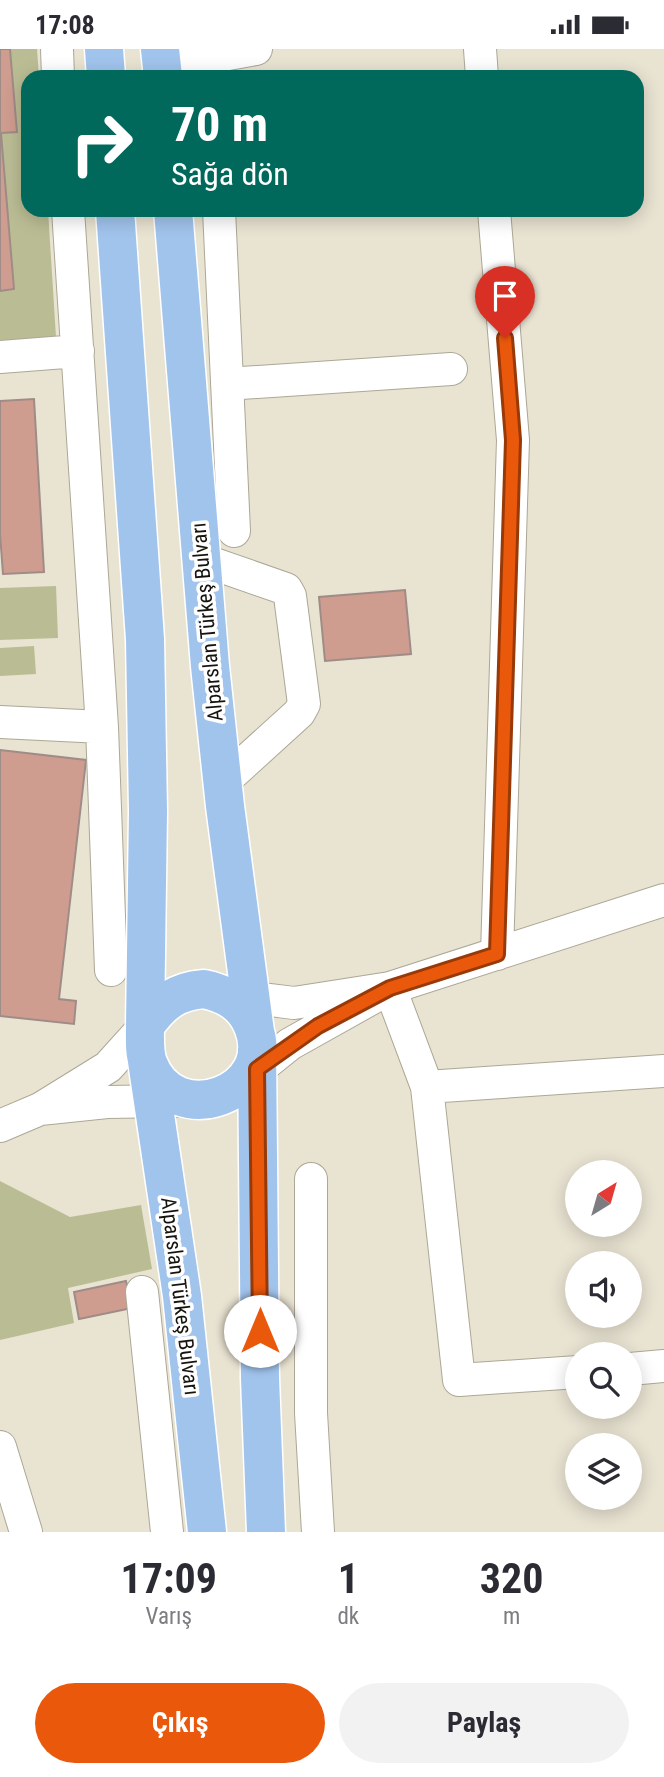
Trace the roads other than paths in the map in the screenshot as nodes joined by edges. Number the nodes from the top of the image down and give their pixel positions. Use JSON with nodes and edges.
{"nodes":[{"id":1,"x":57,"y":49,"type":"edge"},
{"id":2,"x":104,"y":49,"type":"edge"},
{"id":3,"x":256,"y":49,"type":"edge"},
{"id":4,"x":480,"y":49,"type":"edge"},
{"id":5,"x":211,"y":61,"type":"edge"},
{"id":6,"x":162,"y":64,"type":"edge"},
{"id":7,"x":58,"y":70,"type":"edge"},
{"id":8,"x":106,"y":70,"type":"edge"},
{"id":9,"x":482,"y":70,"type":"edge"},
{"id":10,"x":68,"y":217,"type":"edge"},
{"id":11,"x":115,"y":217,"type":"edge"},
{"id":12,"x":174,"y":217,"type":"edge"},
{"id":13,"x":219,"y":217,"type":"edge"},
{"id":14,"x":495,"y":217,"type":"edge"},
{"id":15,"x":78,"y":351,"type":"junction"},
{"id":16,"x":0,"y":357,"type":"edge"},
{"id":17,"x":451,"y":369,"type":"dead end"},
{"id":18,"x":227,"y":384,"type":"junction"},
{"id":19,"x":234,"y":531,"type":"dead end"},
{"id":20,"x":200,"y":559,"type":"junction"},
{"id":21,"x":0,"y":722,"type":"edge"},
{"id":22,"x":102,"y":727,"type":"junction"},
{"id":23,"x":223,"y":782,"type":"junction"},
{"id":24,"x":664,"y":900,"type":"edge"},
{"id":25,"x":497,"y":954,"type":"junction"},
{"id":26,"x":111,"y":970,"type":"dead end"},
{"id":27,"x":390,"y":988,"type":"junction"},
{"id":28,"x":248,"y":1037,"type":"junction"},
{"id":29,"x":146,"y":1043,"type":"junction"},
{"id":30,"x":664,"y":1071,"type":"edge"},
{"id":31,"x":428,"y":1087,"type":"junction"},
{"id":32,"x":153,"y":1100,"type":"junction"},
{"id":33,"x":198,"y":1101,"type":"junction"},
{"id":34,"x":40,"y":1109,"type":"junction"},
{"id":35,"x":0,"y":1126,"type":"edge"},
{"id":36,"x":312,"y":1179,"type":"dead end"},
{"id":37,"x":142,"y":1292,"type":"dead end"},
{"id":38,"x":664,"y":1366,"type":"edge"},
{"id":39,"x":642,"y":1368,"type":"edge"},
{"id":40,"x":565,"y":1373,"type":"edge"},
{"id":41,"x":0,"y":1447,"type":"edge"},
{"id":42,"x":26,"y":1532,"type":"edge"},
{"id":43,"x":167,"y":1532,"type":"edge"},
{"id":44,"x":207,"y":1532,"type":"edge"},
{"id":45,"x":266,"y":1532,"type":"edge"},
{"id":46,"x":318,"y":1532,"type":"edge"}],
"edges":[{"from":1,"to":7,"type":"street"},
{"from":2,"to":8,"type":"highway"},
{"from":3,"to":5,"type":"street"},
{"from":4,"to":9,"type":"street"},
{"from":5,"to":6,"type":"street"},
{"from":10,"to":15,"type":"street"},
{"from":11,"to":29,"type":"highway","name":"Alparslan Türkeş Bulvarı"},
{"from":12,"to":20,"type":"highway","name":"Alparslan Türkeş Bulvarı"},
{"from":13,"to":18,"type":"street"},
{"from":14,"to":25,"type":"street"},
{"from":15,"to":16,"type":"street"},
{"from":15,"to":22,"type":"street"},
{"from":17,"to":18,"type":"street"},
{"from":18,"to":19,"type":"street"},
{"from":20,"to":23,"type":"highway","name":"Alparslan Türkeş Bulvarı"},
{"from":20,"to":23,"type":"street"},
{"from":21,"to":22,"type":"street"},
{"from":22,"to":26,"type":"street"},
{"from":23,"to":28,"type":"highway","name":"Alparslan Türkeş Bulvarı"},
{"from":24,"to":25,"type":"street"},
{"from":25,"to":27,"type":"street"},
{"from":27,"to":28,"type":"street"},
{"from":27,"to":28,"type":"street"},
{"from":27,"to":31,"type":"street"},
{"from":28,"to":29,"type":"highway"},
{"from":28,"to":33,"type":"highway"},
{"from":28,"to":45,"type":"highway","name":"Alparslan Türkeş Bulvarı"},
{"from":29,"to":32,"type":"highway","name":"Alparslan Türkeş Bulvarı"},
{"from":29,"to":33,"type":"highway"},
{"from":29,"to":34,"type":"street"},
{"from":30,"to":31,"type":"street"},
{"from":31,"to":40,"type":"street"},
{"from":32,"to":33,"type":"street"},
{"from":32,"to":34,"type":"street"},
{"from":32,"to":44,"type":"highway","name":"Alparslan Türkeş Bulvarı"},
{"from":34,"to":35,"type":"street"},
{"from":36,"to":46,"type":"street"},
{"from":37,"to":43,"type":"street"},
{"from":38,"to":39,"type":"street"},
{"from":41,"to":42,"type":"street"}]}
